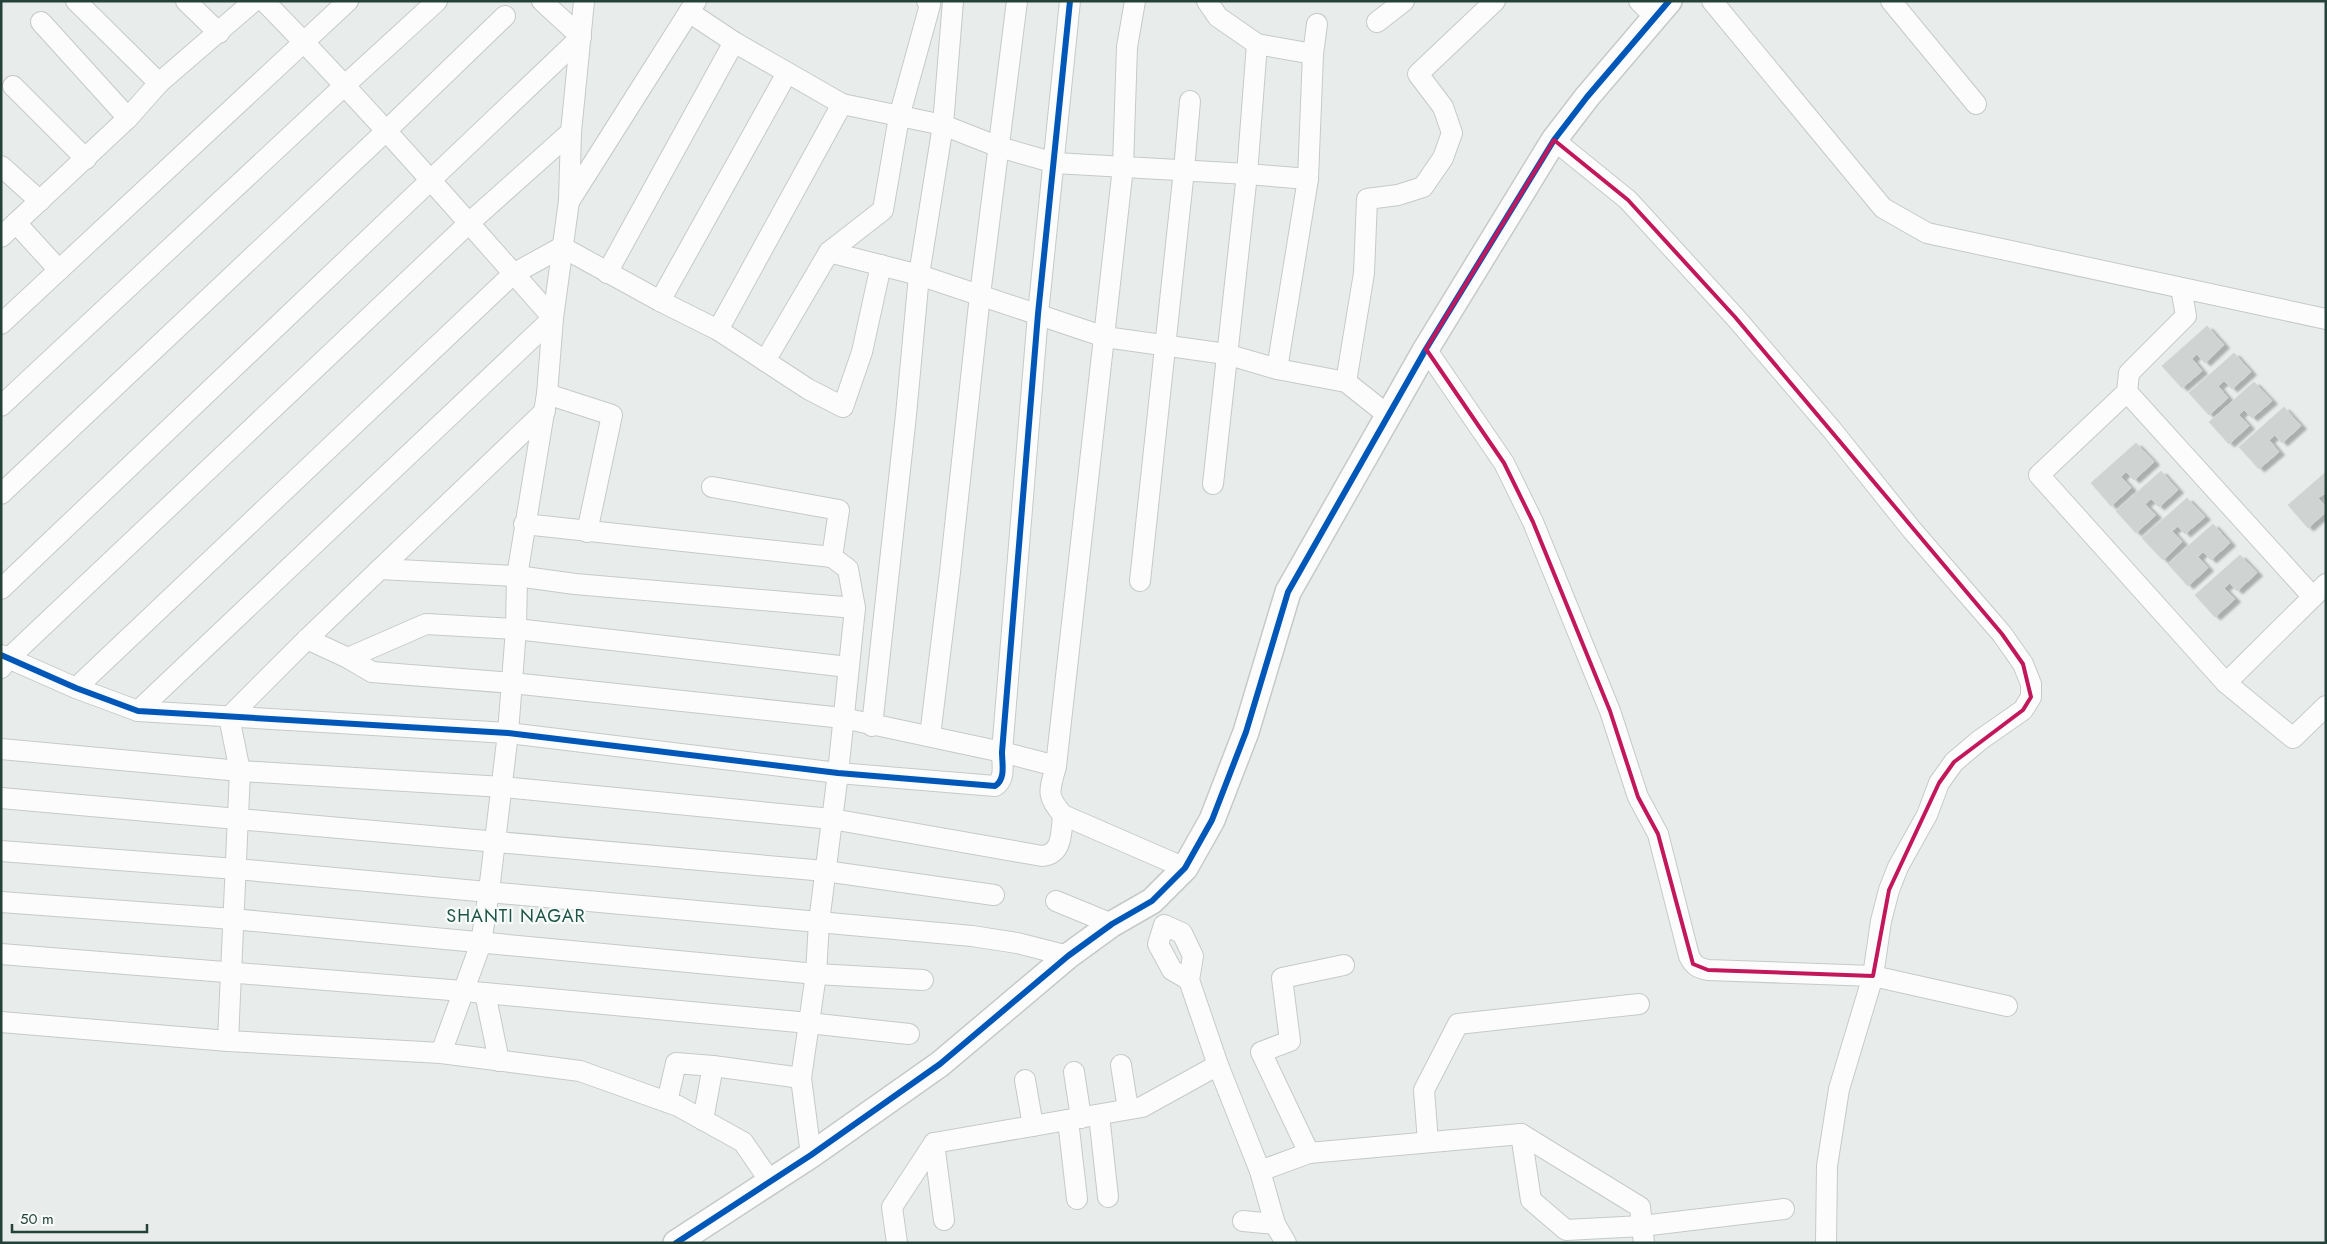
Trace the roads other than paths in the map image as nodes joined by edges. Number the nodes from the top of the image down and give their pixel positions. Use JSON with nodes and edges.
{"nodes":[{"id":1,"x":76,"y":1,"type":"edge"},
{"id":2,"x":186,"y":1,"type":"edge"},
{"id":3,"x":254,"y":1,"type":"edge"},
{"id":4,"x":264,"y":1,"type":"edge"},
{"id":5,"x":348,"y":1,"type":"edge"},
{"id":6,"x":437,"y":1,"type":"edge"},
{"id":7,"x":542,"y":1,"type":"edge"},
{"id":8,"x":584,"y":1,"type":"edge"},
{"id":9,"x":927,"y":1,"type":"edge"},
{"id":10,"x":953,"y":1,"type":"edge"},
{"id":11,"x":1017,"y":1,"type":"edge"},
{"id":12,"x":1070,"y":1,"type":"edge"},
{"id":13,"x":1135,"y":1,"type":"edge"},
{"id":14,"x":1207,"y":1,"type":"edge"},
{"id":15,"x":1404,"y":1,"type":"edge"},
{"id":16,"x":1495,"y":1,"type":"edge"},
{"id":17,"x":1712,"y":1,"type":"edge"},
{"id":18,"x":1891,"y":1,"type":"edge"},
{"id":19,"x":692,"y":6,"type":"edge"},
{"id":20,"x":1654,"y":7,"type":"edge"},
{"id":21,"x":505,"y":16,"type":"dead end"},
{"id":22,"x":41,"y":22,"type":"dead end"},
{"id":23,"x":1377,"y":22,"type":"dead end"},
{"id":24,"x":1317,"y":24,"type":"dead end"},
{"id":25,"x":219,"y":33,"type":"junction"},
{"id":26,"x":581,"y":37,"type":"junction"},
{"id":27,"x":303,"y":41,"type":"junction"},
{"id":28,"x":734,"y":42,"type":"junction"},
{"id":29,"x":1257,"y":44,"type":"junction"},
{"id":30,"x":1313,"y":54,"type":"junction"},
{"id":31,"x":787,"y":73,"type":"junction"},
{"id":32,"x":158,"y":83,"type":"junction"},
{"id":33,"x":13,"y":86,"type":"dead end"},
{"id":34,"x":344,"y":86,"type":"junction"},
{"id":35,"x":1190,"y":101,"type":"dead end"},
{"id":36,"x":842,"y":104,"type":"junction"},
{"id":37,"x":1976,"y":104,"type":"dead end"},
{"id":38,"x":899,"y":117,"type":"junction"},
{"id":39,"x":128,"y":118,"type":"junction"},
{"id":40,"x":943,"y":126,"type":"junction"},
{"id":41,"x":385,"y":132,"type":"junction"},
{"id":42,"x":571,"y":132,"type":"junction"},
{"id":43,"x":1554,"y":140,"type":"junction"},
{"id":44,"x":999,"y":147,"type":"junction"},
{"id":45,"x":86,"y":159,"type":"junction"},
{"id":46,"x":1055,"y":163,"type":"junction"},
{"id":47,"x":1,"y":166,"type":"edge"},
{"id":48,"x":1123,"y":167,"type":"junction"},
{"id":49,"x":1184,"y":170,"type":"junction"},
{"id":50,"x":1247,"y":174,"type":"junction"},
{"id":51,"x":1308,"y":179,"type":"junction"},
{"id":52,"x":430,"y":180,"type":"junction"},
{"id":53,"x":40,"y":201,"type":"junction"},
{"id":54,"x":569,"y":201,"type":"junction"},
{"id":55,"x":469,"y":223,"type":"junction"},
{"id":56,"x":16,"y":224,"type":"junction"},
{"id":57,"x":1,"y":237,"type":"edge"},
{"id":58,"x":562,"y":247,"type":"junction"},
{"id":59,"x":829,"y":252,"type":"junction"},
{"id":60,"x":880,"y":265,"type":"junction"},
{"id":61,"x":59,"y":270,"type":"junction"},
{"id":62,"x":607,"y":273,"type":"junction"},
{"id":63,"x":513,"y":274,"type":"junction"},
{"id":64,"x":919,"y":275,"type":"junction"},
{"id":65,"x":2182,"y":288,"type":"junction"},
{"id":66,"x":980,"y":295,"type":"junction"},
{"id":67,"x":660,"y":301,"type":"junction"},
{"id":68,"x":1038,"y":314,"type":"junction"},
{"id":69,"x":553,"y":318,"type":"junction"},
{"id":70,"x":2326,"y":319,"type":"edge"},
{"id":71,"x":1,"y":324,"type":"edge"},
{"id":72,"x":718,"y":330,"type":"junction"},
{"id":73,"x":1105,"y":337,"type":"junction"},
{"id":74,"x":1166,"y":345,"type":"junction"},
{"id":75,"x":1426,"y":350,"type":"junction"},
{"id":76,"x":1226,"y":354,"type":"junction"},
{"id":77,"x":765,"y":360,"type":"junction"},
{"id":78,"x":1277,"y":369,"type":"junction"},
{"id":79,"x":1346,"y":382,"type":"junction"},
{"id":80,"x":2128,"y":392,"type":"junction"},
{"id":81,"x":546,"y":403,"type":"junction"},
{"id":82,"x":1,"y":406,"type":"edge"},
{"id":83,"x":1389,"y":416,"type":"junction"},
{"id":84,"x":1213,"y":484,"type":"dead end"},
{"id":85,"x":712,"y":487,"type":"dead end"},
{"id":86,"x":1,"y":494,"type":"edge"},
{"id":87,"x":524,"y":524,"type":"junction"},
{"id":88,"x":587,"y":532,"type":"junction"},
{"id":89,"x":832,"y":557,"type":"junction"},
{"id":90,"x":380,"y":569,"type":"junction"},
{"id":91,"x":517,"y":576,"type":"junction"},
{"id":92,"x":1140,"y":580,"type":"dead end"},
{"id":93,"x":1,"y":589,"type":"edge"},
{"id":94,"x":2319,"y":590,"type":"edge"},
{"id":95,"x":854,"y":608,"type":"junction"},
{"id":96,"x":516,"y":629,"type":"junction"},
{"id":97,"x":307,"y":639,"type":"junction"},
{"id":98,"x":348,"y":658,"type":"junction"},
{"id":99,"x":4,"y":661,"type":"edge"},
{"id":100,"x":848,"y":667,"type":"junction"},
{"id":101,"x":2226,"y":682,"type":"junction"},
{"id":102,"x":512,"y":683,"type":"junction"},
{"id":103,"x":76,"y":688,"type":"junction"},
{"id":104,"x":2325,"y":707,"type":"edge"},
{"id":105,"x":138,"y":711,"type":"junction"},
{"id":106,"x":229,"y":717,"type":"junction"},
{"id":107,"x":843,"y":718,"type":"junction"},
{"id":108,"x":872,"y":726,"type":"junction"},
{"id":109,"x":508,"y":733,"type":"junction"},
{"id":110,"x":930,"y":736,"type":"junction"},
{"id":111,"x":1,"y":749,"type":"edge"},
{"id":112,"x":1002,"y":752,"type":"junction"},
{"id":113,"x":1056,"y":766,"type":"junction"},
{"id":114,"x":240,"y":771,"type":"junction"},
{"id":115,"x":838,"y":773,"type":"junction"},
{"id":116,"x":503,"y":787,"type":"junction"},
{"id":117,"x":1,"y":798,"type":"edge"},
{"id":118,"x":1063,"y":816,"type":"junction"},
{"id":119,"x":238,"y":818,"type":"junction"},
{"id":120,"x":832,"y":818,"type":"junction"},
{"id":121,"x":493,"y":841,"type":"junction"},
{"id":122,"x":1,"y":851,"type":"edge"},
{"id":123,"x":1185,"y":868,"type":"junction"},
{"id":124,"x":236,"y":869,"type":"junction"},
{"id":125,"x":825,"y":871,"type":"junction"},
{"id":126,"x":489,"y":891,"type":"junction"},
{"id":127,"x":994,"y":895,"type":"dead end"},
{"id":128,"x":1056,"y":901,"type":"dead end"},
{"id":129,"x":1152,"y":901,"type":"junction"},
{"id":130,"x":1,"y":902,"type":"edge"},
{"id":131,"x":233,"y":919,"type":"junction"},
{"id":132,"x":819,"y":922,"type":"junction"},
{"id":133,"x":1112,"y":924,"type":"junction"},
{"id":134,"x":481,"y":943,"type":"junction"},
{"id":135,"x":1,"y":954,"type":"edge"},
{"id":136,"x":1068,"y":956,"type":"junction"},
{"id":137,"x":1344,"y":964,"type":"dead end"},
{"id":138,"x":231,"y":973,"type":"junction"},
{"id":139,"x":816,"y":974,"type":"junction"},
{"id":140,"x":1873,"y":976,"type":"junction"},
{"id":141,"x":923,"y":980,"type":"dead end"},
{"id":142,"x":463,"y":991,"type":"junction"},
{"id":143,"x":485,"y":993,"type":"junction"},
{"id":144,"x":1639,"y":1004,"type":"dead end"},
{"id":145,"x":2007,"y":1006,"type":"dead end"},
{"id":146,"x":1,"y":1022,"type":"edge"},
{"id":147,"x":809,"y":1023,"type":"junction"},
{"id":148,"x":909,"y":1034,"type":"dead end"},
{"id":149,"x":228,"y":1041,"type":"junction"},
{"id":150,"x":441,"y":1053,"type":"junction"},
{"id":151,"x":499,"y":1060,"type":"junction"},
{"id":152,"x":1121,"y":1065,"type":"dead end"},
{"id":153,"x":1218,"y":1065,"type":"junction"},
{"id":154,"x":713,"y":1066,"type":"junction"},
{"id":155,"x":1074,"y":1072,"type":"dead end"},
{"id":156,"x":801,"y":1078,"type":"junction"},
{"id":157,"x":1025,"y":1080,"type":"dead end"},
{"id":158,"x":667,"y":1102,"type":"junction"},
{"id":159,"x":1128,"y":1110,"type":"junction"},
{"id":160,"x":1082,"y":1117,"type":"junction"},
{"id":161,"x":703,"y":1120,"type":"junction"},
{"id":162,"x":1033,"y":1126,"type":"junction"},
{"id":163,"x":1521,"y":1134,"type":"junction"},
{"id":164,"x":1428,"y":1142,"type":"junction"},
{"id":165,"x":934,"y":1143,"type":"junction"},
{"id":166,"x":1308,"y":1154,"type":"junction"},
{"id":167,"x":811,"y":1155,"type":"junction"},
{"id":168,"x":1260,"y":1172,"type":"junction"},
{"id":169,"x":770,"y":1181,"type":"junction"},
{"id":170,"x":1108,"y":1197,"type":"dead end"},
{"id":171,"x":1077,"y":1199,"type":"dead end"},
{"id":172,"x":1784,"y":1210,"type":"dead end"},
{"id":173,"x":944,"y":1220,"type":"dead end"},
{"id":174,"x":1243,"y":1222,"type":"dead end"},
{"id":175,"x":1275,"y":1224,"type":"junction"},
{"id":176,"x":1643,"y":1234,"type":"edge"},
{"id":177,"x":676,"y":1243,"type":"edge"},
{"id":178,"x":898,"y":1243,"type":"edge"},
{"id":179,"x":1286,"y":1243,"type":"edge"},
{"id":180,"x":1826,"y":1243,"type":"edge"}],
"edges":[{"from":1,"to":32,"type":"street"},
{"from":2,"to":25,"type":"street"},
{"from":3,"to":25,"type":"street"},
{"from":4,"to":27,"type":"street"},
{"from":5,"to":27,"type":"street"},
{"from":6,"to":34,"type":"street"},
{"from":7,"to":26,"type":"street"},
{"from":8,"to":26,"type":"street"},
{"from":9,"to":38,"type":"street"},
{"from":10,"to":40,"type":"street"},
{"from":11,"to":44,"type":"street"},
{"from":12,"to":46,"type":"street"},
{"from":13,"to":48,"type":"street"},
{"from":14,"to":29,"type":"street"},
{"from":15,"to":23,"type":"street"},
{"from":16,"to":79,"type":"street"},
{"from":17,"to":65,"type":"street"},
{"from":18,"to":37,"type":"street"},
{"from":19,"to":28,"type":"street"},
{"from":19,"to":54,"type":"street"},
{"from":20,"to":43,"type":"street"},
{"from":21,"to":41,"type":"street"},
{"from":22,"to":39,"type":"street"},
{"from":24,"to":30,"type":"street"},
{"from":25,"to":32,"type":"street"},
{"from":26,"to":42,"type":"street"},
{"from":26,"to":52,"type":"street"},
{"from":27,"to":34,"type":"street"},
{"from":27,"to":61,"type":"street"},
{"from":28,"to":31,"type":"street"},
{"from":28,"to":62,"type":"street"},
{"from":29,"to":30,"type":"street"},
{"from":29,"to":50,"type":"street"},
{"from":30,"to":51,"type":"street"},
{"from":31,"to":36,"type":"street"},
{"from":31,"to":67,"type":"street"},
{"from":32,"to":39,"type":"street"},
{"from":33,"to":45,"type":"street"},
{"from":34,"to":41,"type":"street"},
{"from":34,"to":82,"type":"street"},
{"from":35,"to":49,"type":"street"},
{"from":36,"to":38,"type":"street"},
{"from":36,"to":72,"type":"street"},
{"from":38,"to":40,"type":"street"},
{"from":38,"to":59,"type":"street"},
{"from":39,"to":45,"type":"street"},
{"from":40,"to":44,"type":"street"},
{"from":40,"to":64,"type":"street"},
{"from":41,"to":52,"type":"street"},
{"from":41,"to":86,"type":"street"},
{"from":42,"to":54,"type":"street"},
{"from":42,"to":55,"type":"street"},
{"from":43,"to":75,"type":"street"},
{"from":43,"to":140,"type":"street"},
{"from":44,"to":46,"type":"street"},
{"from":44,"to":66,"type":"street"},
{"from":45,"to":53,"type":"street"},
{"from":46,"to":48,"type":"street"},
{"from":46,"to":68,"type":"street"},
{"from":47,"to":53,"type":"street"},
{"from":48,"to":49,"type":"street"},
{"from":48,"to":73,"type":"street"},
{"from":49,"to":50,"type":"street"},
{"from":49,"to":74,"type":"street"},
{"from":50,"to":51,"type":"street"},
{"from":50,"to":76,"type":"street"},
{"from":51,"to":78,"type":"street"},
{"from":52,"to":55,"type":"street"},
{"from":52,"to":93,"type":"street"},
{"from":53,"to":56,"type":"street"},
{"from":54,"to":58,"type":"street"},
{"from":55,"to":63,"type":"street"},
{"from":55,"to":99,"type":"street"},
{"from":56,"to":57,"type":"street"},
{"from":56,"to":61,"type":"street"},
{"from":58,"to":62,"type":"street"},
{"from":58,"to":63,"type":"street"},
{"from":58,"to":69,"type":"street"},
{"from":59,"to":60,"type":"street"},
{"from":59,"to":77,"type":"street"},
{"from":60,"to":64,"type":"street"},
{"from":60,"to":77,"type":"street"},
{"from":61,"to":71,"type":"street"},
{"from":62,"to":67,"type":"street"},
{"from":63,"to":69,"type":"street"},
{"from":63,"to":103,"type":"street"},
{"from":64,"to":66,"type":"street"},
{"from":64,"to":108,"type":"street"},
{"from":65,"to":70,"type":"street"},
{"from":65,"to":80,"type":"street"},
{"from":66,"to":68,"type":"street"},
{"from":66,"to":110,"type":"street"},
{"from":67,"to":72,"type":"street"},
{"from":68,"to":73,"type":"street"},
{"from":68,"to":112,"type":"street"},
{"from":69,"to":81,"type":"street"},
{"from":69,"to":105,"type":"street"},
{"from":72,"to":77,"type":"street"},
{"from":73,"to":74,"type":"street"},
{"from":73,"to":113,"type":"street"},
{"from":74,"to":76,"type":"street"},
{"from":74,"to":92,"type":"street"},
{"from":75,"to":83,"type":"street"},
{"from":75,"to":140,"type":"street"},
{"from":76,"to":78,"type":"street"},
{"from":76,"to":84,"type":"street"},
{"from":78,"to":79,"type":"street"},
{"from":79,"to":83,"type":"street"},
{"from":80,"to":94,"type":"street"},
{"from":80,"to":101,"type":"street"},
{"from":81,"to":87,"type":"street"},
{"from":81,"to":88,"type":"street"},
{"from":81,"to":90,"type":"street"},
{"from":83,"to":123,"type":"street"},
{"from":85,"to":89,"type":"street"},
{"from":87,"to":88,"type":"street"},
{"from":87,"to":91,"type":"street"},
{"from":88,"to":89,"type":"street"},
{"from":89,"to":95,"type":"street"},
{"from":90,"to":91,"type":"street"},
{"from":90,"to":97,"type":"street"},
{"from":91,"to":95,"type":"street"},
{"from":91,"to":96,"type":"street"},
{"from":94,"to":101,"type":"street"},
{"from":95,"to":100,"type":"street"},
{"from":96,"to":98,"type":"street"},
{"from":96,"to":100,"type":"street"},
{"from":96,"to":102,"type":"street"},
{"from":97,"to":98,"type":"street"},
{"from":97,"to":106,"type":"street"},
{"from":98,"to":102,"type":"street"},
{"from":99,"to":103,"type":"street"},
{"from":100,"to":107,"type":"street"},
{"from":101,"to":104,"type":"street"},
{"from":102,"to":107,"type":"street"},
{"from":102,"to":109,"type":"street"},
{"from":103,"to":105,"type":"street"},
{"from":105,"to":106,"type":"street"},
{"from":106,"to":109,"type":"street"},
{"from":106,"to":114,"type":"street"},
{"from":107,"to":108,"type":"street"},
{"from":107,"to":115,"type":"street"},
{"from":108,"to":110,"type":"street"},
{"from":109,"to":115,"type":"street"},
{"from":109,"to":116,"type":"street"},
{"from":110,"to":112,"type":"street"},
{"from":111,"to":114,"type":"street"},
{"from":112,"to":113,"type":"street"},
{"from":112,"to":115,"type":"street"},
{"from":113,"to":118,"type":"street"},
{"from":114,"to":116,"type":"street"},
{"from":114,"to":119,"type":"street"},
{"from":115,"to":120,"type":"street"},
{"from":116,"to":120,"type":"street"},
{"from":116,"to":121,"type":"street"},
{"from":117,"to":119,"type":"street"},
{"from":118,"to":120,"type":"street"},
{"from":118,"to":123,"type":"street"},
{"from":119,"to":121,"type":"street"},
{"from":119,"to":124,"type":"street"},
{"from":120,"to":125,"type":"street"},
{"from":121,"to":125,"type":"street"},
{"from":121,"to":126,"type":"street"},
{"from":122,"to":124,"type":"street"},
{"from":123,"to":129,"type":"street"},
{"from":124,"to":126,"type":"street"},
{"from":124,"to":131,"type":"street"},
{"from":125,"to":127,"type":"street"},
{"from":125,"to":132,"type":"street"},
{"from":126,"to":132,"type":"street"},
{"from":126,"to":134,"type":"street"},
{"from":128,"to":133,"type":"street"},
{"from":129,"to":133,"type":"street"},
{"from":129,"to":153,"type":"street"},
{"from":130,"to":131,"type":"street"},
{"from":131,"to":134,"type":"street"},
{"from":131,"to":138,"type":"street"},
{"from":132,"to":136,"type":"street"},
{"from":132,"to":139,"type":"street"},
{"from":133,"to":136,"type":"street"},
{"from":134,"to":139,"type":"street"},
{"from":134,"to":142,"type":"street"},
{"from":135,"to":138,"type":"street"},
{"from":136,"to":167,"type":"street"},
{"from":137,"to":166,"type":"street"},
{"from":138,"to":142,"type":"street"},
{"from":138,"to":149,"type":"street"},
{"from":139,"to":141,"type":"street"},
{"from":139,"to":147,"type":"street"},
{"from":140,"to":145,"type":"street"},
{"from":140,"to":180,"type":"street"},
{"from":142,"to":143,"type":"street"},
{"from":142,"to":150,"type":"street"},
{"from":143,"to":147,"type":"street"},
{"from":143,"to":151,"type":"street"},
{"from":144,"to":164,"type":"street"},
{"from":146,"to":149,"type":"street"},
{"from":147,"to":148,"type":"street"},
{"from":147,"to":156,"type":"street"},
{"from":149,"to":150,"type":"street"},
{"from":150,"to":151,"type":"street"},
{"from":151,"to":158,"type":"street"},
{"from":152,"to":159,"type":"street"},
{"from":153,"to":159,"type":"street"},
{"from":153,"to":168,"type":"street"},
{"from":154,"to":156,"type":"street"},
{"from":154,"to":158,"type":"street"},
{"from":154,"to":161,"type":"street"},
{"from":155,"to":160,"type":"street"},
{"from":156,"to":167,"type":"street"},
{"from":157,"to":162,"type":"street"},
{"from":158,"to":161,"type":"street"},
{"from":159,"to":160,"type":"street"},
{"from":160,"to":162,"type":"street"},
{"from":160,"to":170,"type":"street"},
{"from":160,"to":171,"type":"street"},
{"from":161,"to":169,"type":"street"},
{"from":162,"to":165,"type":"street"},
{"from":163,"to":164,"type":"street"},
{"from":163,"to":176,"type":"street"},
{"from":163,"to":176,"type":"street"},
{"from":164,"to":166,"type":"street"},
{"from":165,"to":173,"type":"street"},
{"from":165,"to":178,"type":"street"},
{"from":166,"to":168,"type":"street"},
{"from":167,"to":169,"type":"street"},
{"from":168,"to":175,"type":"street"},
{"from":169,"to":177,"type":"street"},
{"from":172,"to":176,"type":"street"},
{"from":174,"to":175,"type":"street"},
{"from":175,"to":179,"type":"street"}]}
